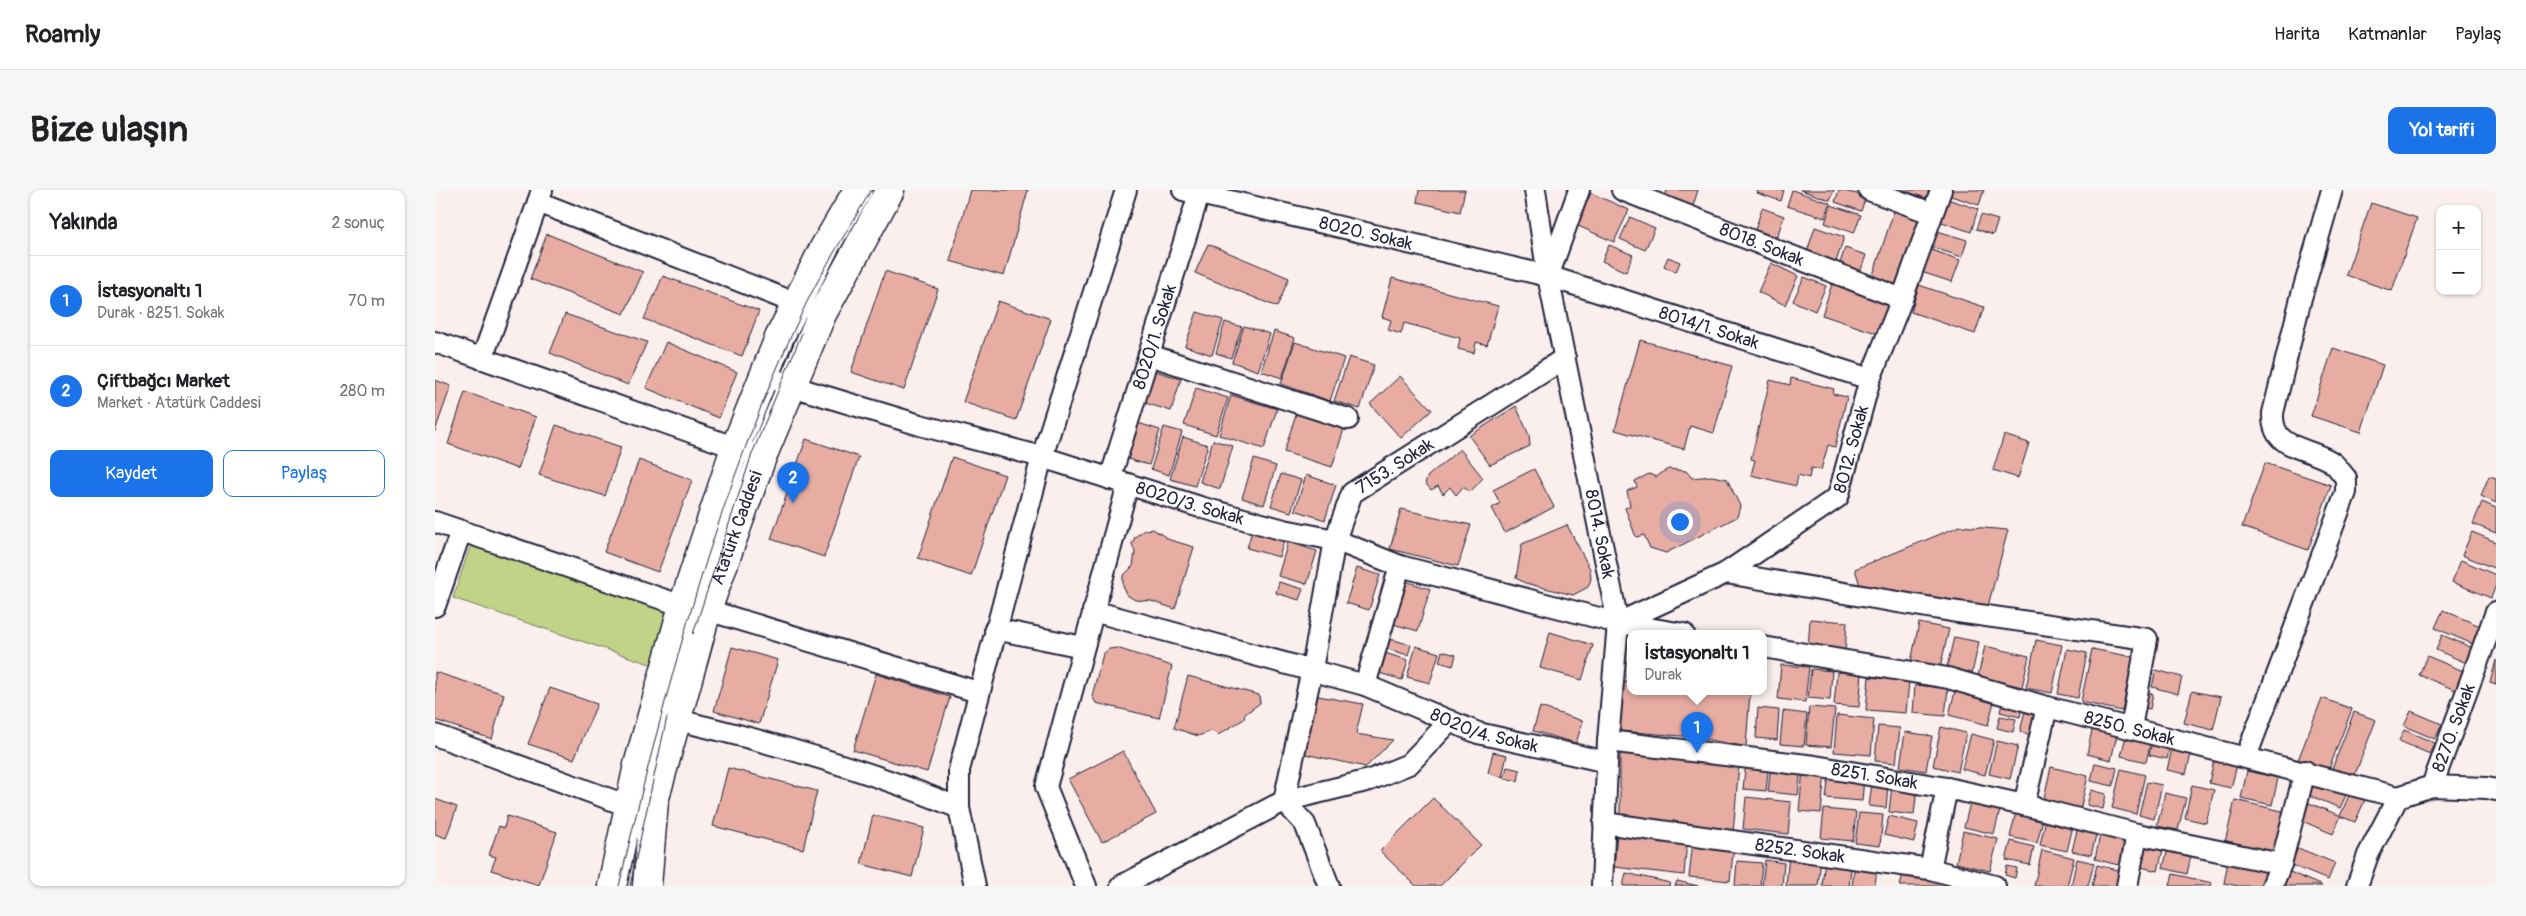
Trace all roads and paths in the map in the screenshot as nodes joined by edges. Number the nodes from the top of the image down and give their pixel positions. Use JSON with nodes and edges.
{"nodes":[{"id":1,"x":858,"y":190,"type":"edge"},
{"id":2,"x":890,"y":190,"type":"edge"},
{"id":3,"x":1127,"y":190,"type":"edge"},
{"id":4,"x":1535,"y":190,"type":"edge"},
{"id":5,"x":1579,"y":190,"type":"edge"},
{"id":6,"x":1622,"y":190,"type":"edge"},
{"id":7,"x":1869,"y":190,"type":"edge"},
{"id":8,"x":1941,"y":190,"type":"edge"},
{"id":9,"x":2332,"y":190,"type":"edge"},
{"id":10,"x":1191,"y":192,"type":"edge"},
{"id":11,"x":540,"y":196,"type":"edge"},
{"id":12,"x":1931,"y":213,"type":"junction"},
{"id":13,"x":1548,"y":276,"type":"junction"},
{"id":14,"x":1902,"y":299,"type":"junction"},
{"id":15,"x":796,"y":303,"type":"junction"},
{"id":16,"x":822,"y":314,"type":"junction"},
{"id":17,"x":435,"y":342,"type":"edge"},
{"id":18,"x":1149,"y":356,"type":"junction"},
{"id":19,"x":1565,"y":358,"type":"junction"},
{"id":20,"x":482,"y":359,"type":"junction"},
{"id":21,"x":763,"y":375,"type":"junction"},
{"id":22,"x":1870,"y":379,"type":"junction"},
{"id":23,"x":791,"y":386,"type":"junction"},
{"id":24,"x":1348,"y":419,"type":"dead end"},
{"id":25,"x":735,"y":448,"type":"junction"},
{"id":26,"x":762,"y":457,"type":"junction"},
{"id":27,"x":1042,"y":458,"type":"junction"},
{"id":28,"x":1119,"y":481,"type":"junction"},
{"id":29,"x":435,"y":522,"type":"edge"},
{"id":30,"x":461,"y":531,"type":"junction"},
{"id":31,"x":1335,"y":540,"type":"junction"},
{"id":32,"x":1400,"y":566,"type":"junction"},
{"id":33,"x":1726,"y":573,"type":"junction"},
{"id":34,"x":435,"y":606,"type":"edge"},
{"id":35,"x":695,"y":608,"type":"junction"},
{"id":36,"x":1093,"y":611,"type":"junction"},
{"id":37,"x":2496,"y":612,"type":"edge"},
{"id":38,"x":1618,"y":623,"type":"junction"},
{"id":39,"x":995,"y":629,"type":"junction"},
{"id":40,"x":1661,"y":630,"type":"edge"},
{"id":41,"x":1083,"y":647,"type":"junction"},
{"id":42,"x":1767,"y":648,"type":"edge"},
{"id":43,"x":1313,"y":669,"type":"junction"},
{"id":44,"x":1365,"y":685,"type":"junction"},
{"id":45,"x":979,"y":692,"type":"junction"},
{"id":46,"x":2047,"y":707,"type":"junction"},
{"id":47,"x":665,"y":717,"type":"junction"},
{"id":48,"x":1450,"y":721,"type":"junction"},
{"id":49,"x":2131,"y":728,"type":"junction"},
{"id":50,"x":435,"y":735,"type":"edge"},
{"id":51,"x":1608,"y":741,"type":"junction"},
{"id":52,"x":2246,"y":757,"type":"junction"},
{"id":53,"x":1607,"y":762,"type":"junction"},
{"id":54,"x":2305,"y":771,"type":"junction"},
{"id":55,"x":2432,"y":786,"type":"junction"},
{"id":56,"x":1947,"y":788,"type":"junction"},
{"id":57,"x":2496,"y":790,"type":"edge"},
{"id":58,"x":2399,"y":796,"type":"junction"},
{"id":59,"x":1284,"y":801,"type":"junction"},
{"id":60,"x":2024,"y":805,"type":"junction"},
{"id":61,"x":959,"y":808,"type":"junction"},
{"id":62,"x":640,"y":810,"type":"junction"},
{"id":63,"x":1604,"y":823,"type":"junction"},
{"id":64,"x":2137,"y":834,"type":"junction"},
{"id":65,"x":2281,"y":864,"type":"junction"},
{"id":66,"x":1930,"y":869,"type":"junction"},
{"id":67,"x":612,"y":886,"type":"edge"},
{"id":68,"x":647,"y":886,"type":"edge"},
{"id":69,"x":975,"y":886,"type":"edge"},
{"id":70,"x":1086,"y":886,"type":"edge"},
{"id":71,"x":1121,"y":886,"type":"edge"},
{"id":72,"x":1329,"y":886,"type":"edge"},
{"id":73,"x":1602,"y":886,"type":"edge"},
{"id":74,"x":1995,"y":886,"type":"edge"},
{"id":75,"x":2127,"y":886,"type":"edge"},
{"id":76,"x":2272,"y":886,"type":"edge"},
{"id":77,"x":2357,"y":886,"type":"edge"}],
"edges":[{"from":1,"to":15,"type":"street","name":"Atatürk Caddesi"},
{"from":2,"to":16,"type":"street","name":"Atatürk Caddesi"},
{"from":3,"to":27,"type":"street"},
{"from":4,"to":13,"type":"street","name":"8014. Sokak"},
{"from":5,"to":13,"type":"street"},
{"from":6,"to":14,"type":"street","name":"8018. Sokak"},
{"from":7,"to":12,"type":"street"},
{"from":8,"to":12,"type":"street","name":"8012. Sokak"},
{"from":9,"to":52,"type":"street"},
{"from":10,"to":13,"type":"street","name":"8020. Sokak"},
{"from":10,"to":18,"type":"street","name":"8020/1. Sokak"},
{"from":11,"to":15,"type":"street"},
{"from":11,"to":20,"type":"street"},
{"from":12,"to":14,"type":"street","name":"8012. Sokak"},
{"from":13,"to":19,"type":"street","name":"8014. Sokak"},
{"from":13,"to":22,"type":"street","name":"8014/1. Sokak"},
{"from":14,"to":22,"type":"street","name":"8012. Sokak"},
{"from":15,"to":16,"type":"street"},
{"from":15,"to":21,"type":"street","name":"Atatürk Caddesi"},
{"from":16,"to":23,"type":"street","name":"Atatürk Caddesi"},
{"from":17,"to":20,"type":"street"},
{"from":18,"to":24,"type":"street"},
{"from":18,"to":28,"type":"street","name":"8020/1. Sokak"},
{"from":19,"to":31,"type":"street","name":"7153. Sokak"},
{"from":19,"to":38,"type":"street","name":"8014. Sokak"},
{"from":20,"to":25,"type":"street"},
{"from":21,"to":23,"type":"street","name":"8020/3. Sokak"},
{"from":21,"to":25,"type":"street","name":"Atatürk Caddesi"},
{"from":22,"to":33,"type":"street","name":"8012. Sokak"},
{"from":23,"to":26,"type":"street","name":"Atatürk Caddesi"},
{"from":23,"to":27,"type":"street","name":"8020/3. Sokak"},
{"from":25,"to":26,"type":"street"},
{"from":25,"to":35,"type":"street","name":"Atatürk Caddesi"},
{"from":26,"to":35,"type":"street","name":"Atatürk Caddesi"},
{"from":27,"to":28,"type":"street","name":"8020/3. Sokak"},
{"from":27,"to":39,"type":"street"},
{"from":28,"to":31,"type":"street","name":"8020/3. Sokak"},
{"from":28,"to":36,"type":"street","name":"8020/1. Sokak"},
{"from":29,"to":30,"type":"street"},
{"from":30,"to":34,"type":"street"},
{"from":30,"to":35,"type":"street"},
{"from":31,"to":32,"type":"street","name":"8020/3. Sokak"},
{"from":31,"to":43,"type":"street","name":"7153. Sokak"},
{"from":32,"to":38,"type":"street","name":"8020/3. Sokak"},
{"from":32,"to":44,"type":"street"},
{"from":33,"to":38,"type":"street","name":"8012. Sokak"},
{"from":33,"to":49,"type":"street"},
{"from":35,"to":45,"type":"street"},
{"from":35,"to":47,"type":"street","name":"Atatürk Caddesi"},
{"from":36,"to":41,"type":"street","name":"8020/1. Sokak"},
{"from":36,"to":43,"type":"street","name":"8020/4. Sokak"},
{"from":37,"to":55,"type":"street","name":"8270. Sokak"},
{"from":38,"to":40,"type":"street"},
{"from":38,"to":51,"type":"street","name":"8014. Sokak"},
{"from":39,"to":41,"type":"street"},
{"from":39,"to":45,"type":"street"},
{"from":41,"to":70,"type":"street","name":"8020/1. Sokak"},
{"from":42,"to":46,"type":"street","name":"8250. Sokak"},
{"from":43,"to":44,"type":"street","name":"8020/4. Sokak"},
{"from":43,"to":59,"type":"street","name":"7153. Sokak"},
{"from":44,"to":48,"type":"street","name":"8020/4. Sokak"},
{"from":45,"to":61,"type":"street"},
{"from":46,"to":49,"type":"street","name":"8250. Sokak"},
{"from":46,"to":60,"type":"street"},
{"from":47,"to":61,"type":"street"},
{"from":47,"to":62,"type":"street","name":"Atatürk Caddesi"},
{"from":48,"to":53,"type":"street","name":"8020/4. Sokak"},
{"from":48,"to":59,"type":"street"},
{"from":49,"to":52,"type":"street","name":"8250. Sokak"},
{"from":50,"to":62,"type":"street"},
{"from":51,"to":53,"type":"street","name":"8014. Sokak"},
{"from":51,"to":56,"type":"street","name":"8251. Sokak"},
{"from":52,"to":54,"type":"street","name":"8250. Sokak"},
{"from":53,"to":63,"type":"street","name":"8014. Sokak"},
{"from":54,"to":58,"type":"street","name":"8250. Sokak"},
{"from":54,"to":65,"type":"street"},
{"from":55,"to":57,"type":"street"},
{"from":55,"to":58,"type":"street"},
{"from":56,"to":60,"type":"street","name":"8251. Sokak"},
{"from":56,"to":66,"type":"street"},
{"from":58,"to":77,"type":"street"},
{"from":59,"to":71,"type":"street"},
{"from":59,"to":72,"type":"street"},
{"from":60,"to":64,"type":"street","name":"8251. Sokak"},
{"from":61,"to":69,"type":"street"},
{"from":62,"to":67,"type":"street","name":"Atatürk Caddesi"},
{"from":62,"to":68,"type":"street","name":"Atatürk Caddesi"},
{"from":63,"to":66,"type":"street","name":"8252. Sokak"},
{"from":63,"to":73,"type":"street","name":"8014. Sokak"},
{"from":64,"to":65,"type":"street","name":"8251. Sokak"},
{"from":64,"to":75,"type":"street"},
{"from":65,"to":76,"type":"street"},
{"from":66,"to":74,"type":"street","name":"8252. Sokak"}]}
